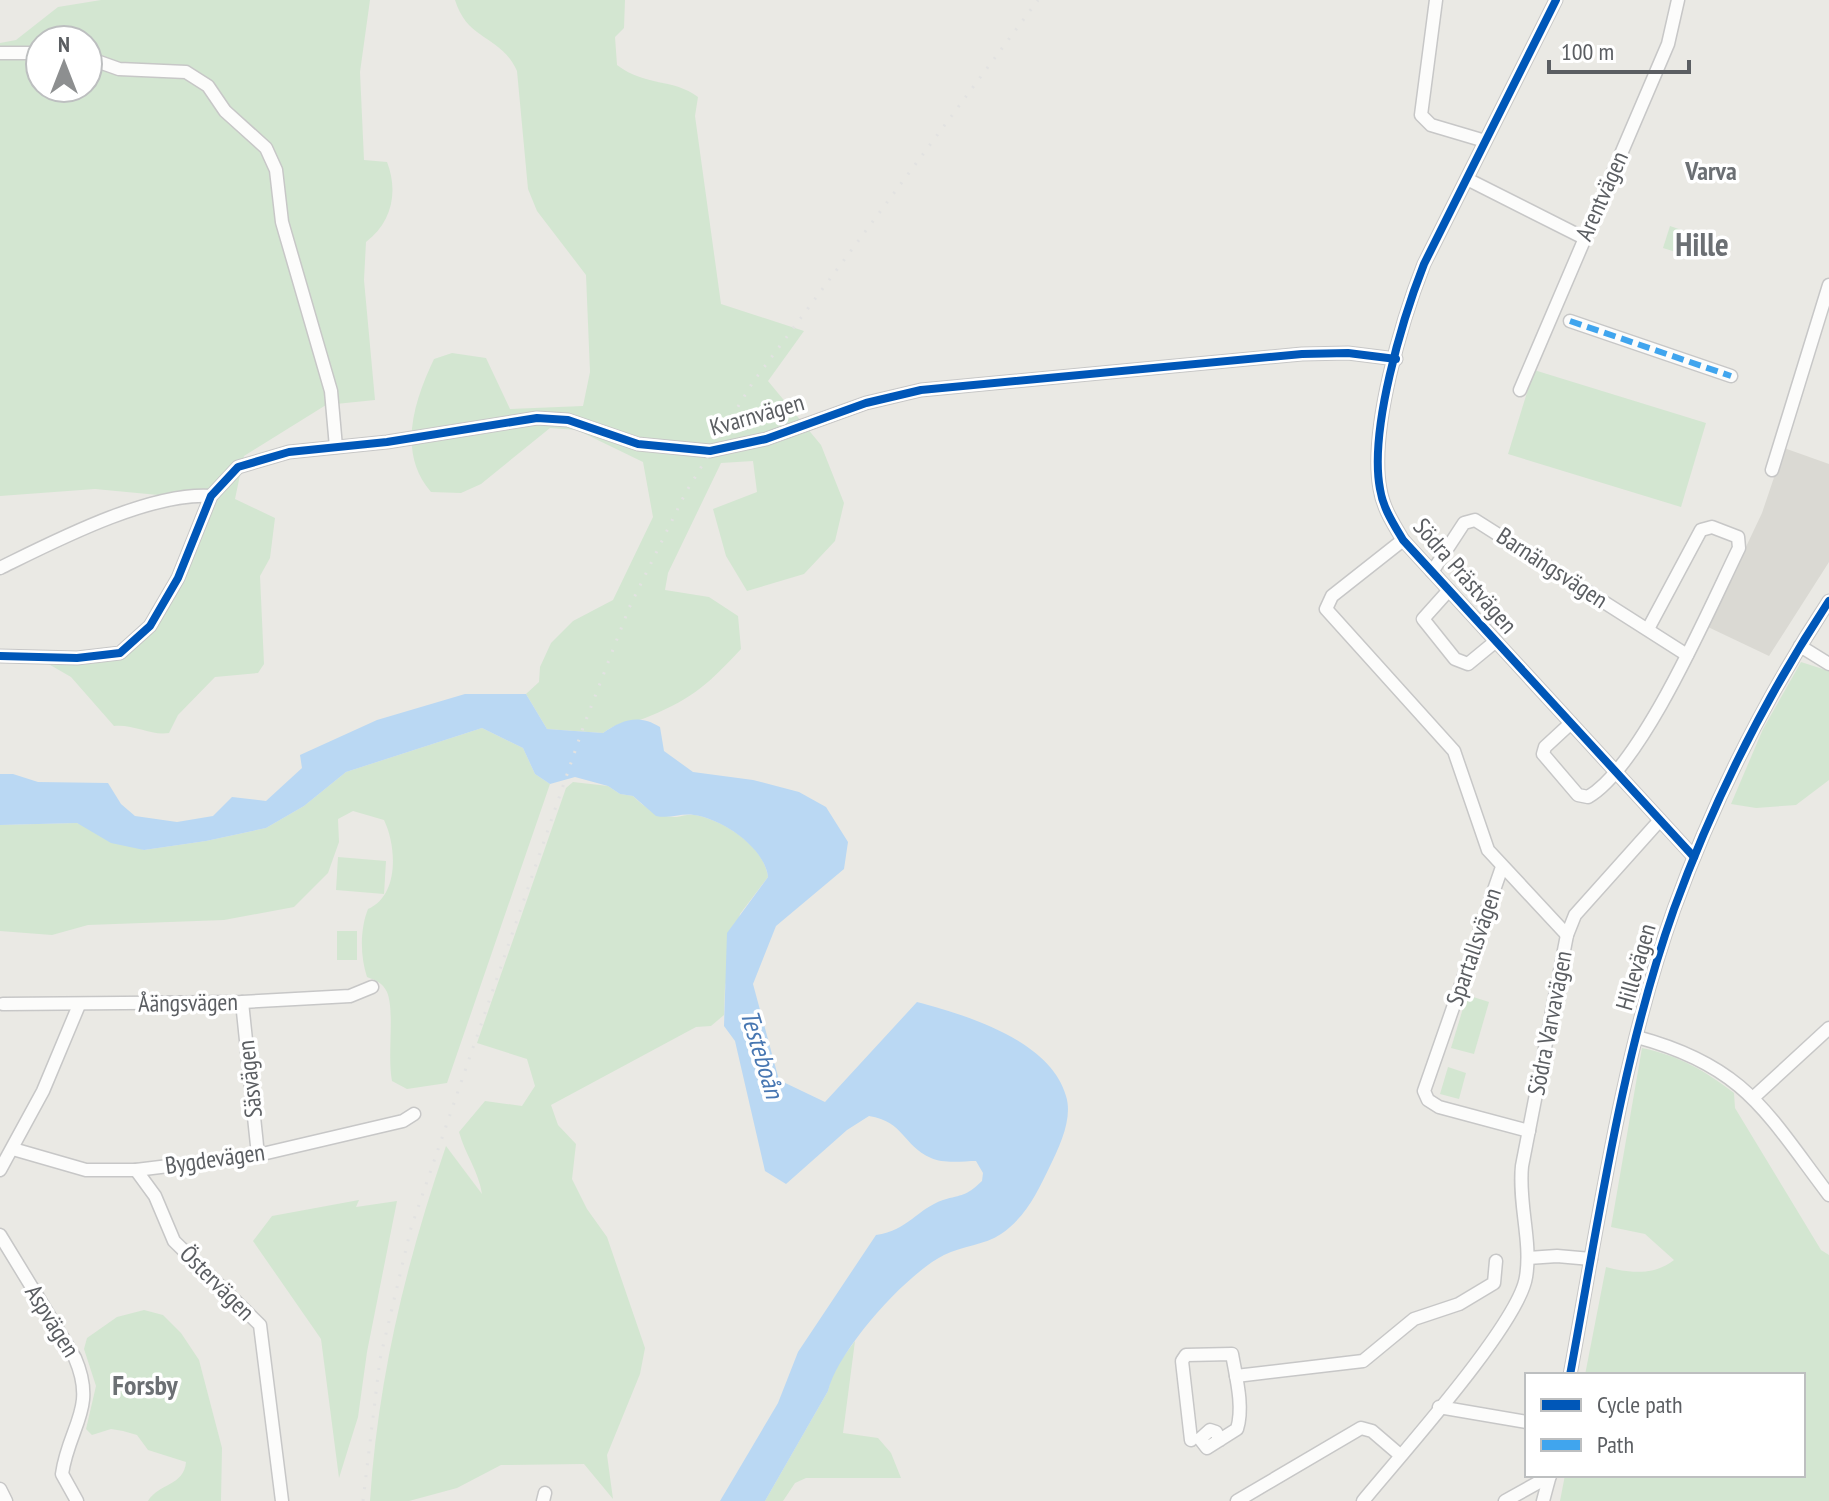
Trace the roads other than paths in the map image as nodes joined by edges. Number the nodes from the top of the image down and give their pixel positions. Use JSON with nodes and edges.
{"nodes":[{"id":1,"x":1436,"y":0,"type":"edge"},
{"id":2,"x":1556,"y":0,"type":"edge"},
{"id":3,"x":1678,"y":0,"type":"edge"},
{"id":4,"x":0,"y":53,"type":"edge"},
{"id":5,"x":24,"y":53,"type":"edge"},
{"id":6,"x":104,"y":64,"type":"edge"},
{"id":7,"x":1485,"y":141,"type":"junction"},
{"id":8,"x":1467,"y":179,"type":"junction"},
{"id":9,"x":1584,"y":238,"type":"junction"},
{"id":10,"x":1829,"y":285,"type":"edge"},
{"id":11,"x":1570,"y":321,"type":"dead end"},
{"id":12,"x":1396,"y":359,"type":"junction"},
{"id":13,"x":1731,"y":376,"type":"dead end"},
{"id":14,"x":1520,"y":390,"type":"dead end"},
{"id":15,"x":336,"y":447,"type":"junction"},
{"id":16,"x":1772,"y":470,"type":"dead end"},
{"id":17,"x":211,"y":496,"type":"junction"},
{"id":18,"x":1403,"y":540,"type":"junction"},
{"id":19,"x":0,"y":568,"type":"edge"},
{"id":20,"x":1432,"y":572,"type":"junction"},
{"id":21,"x":1449,"y":590,"type":"junction"},
{"id":22,"x":1829,"y":601,"type":"edge"},
{"id":23,"x":1648,"y":629,"type":"junction"},
{"id":24,"x":1496,"y":641,"type":"junction"},
{"id":25,"x":1800,"y":646,"type":"junction"},
{"id":26,"x":1687,"y":655,"type":"junction"},
{"id":27,"x":0,"y":656,"type":"edge"},
{"id":28,"x":1829,"y":664,"type":"edge"},
{"id":29,"x":1571,"y":723,"type":"junction"},
{"id":30,"x":1616,"y":772,"type":"junction"},
{"id":31,"x":1660,"y":820,"type":"junction"},
{"id":32,"x":1694,"y":857,"type":"junction"},
{"id":33,"x":1502,"y":867,"type":"junction"},
{"id":34,"x":1567,"y":935,"type":"junction"},
{"id":35,"x":372,"y":987,"type":"dead end"},
{"id":36,"x":242,"y":1002,"type":"junction"},
{"id":37,"x":3,"y":1004,"type":"dead end"},
{"id":38,"x":79,"y":1005,"type":"junction"},
{"id":39,"x":1829,"y":1028,"type":"edge"},
{"id":40,"x":1637,"y":1037,"type":"junction"},
{"id":41,"x":1754,"y":1097,"type":"junction"},
{"id":42,"x":414,"y":1114,"type":"dead end"},
{"id":43,"x":1529,"y":1131,"type":"junction"},
{"id":44,"x":13,"y":1149,"type":"junction"},
{"id":45,"x":258,"y":1155,"type":"junction"},
{"id":46,"x":0,"y":1170,"type":"edge"},
{"id":47,"x":136,"y":1170,"type":"junction"},
{"id":48,"x":1829,"y":1195,"type":"edge"},
{"id":49,"x":0,"y":1235,"type":"edge"},
{"id":50,"x":1528,"y":1258,"type":"junction"},
{"id":51,"x":1591,"y":1259,"type":"junction"},
{"id":52,"x":1496,"y":1261,"type":"dead end"},
{"id":53,"x":1570,"y":1373,"type":"edge"},
{"id":54,"x":1236,"y":1376,"type":"junction"},
{"id":55,"x":1439,"y":1407,"type":"junction"},
{"id":56,"x":1525,"y":1422,"type":"edge"},
{"id":57,"x":1191,"y":1440,"type":"dead end"},
{"id":58,"x":1220,"y":1440,"type":"dead end"},
{"id":59,"x":1400,"y":1455,"type":"junction"},
{"id":60,"x":1548,"y":1477,"type":"edge"},
{"id":61,"x":1550,"y":1477,"type":"edge"},
{"id":62,"x":77,"y":1501,"type":"edge"},
{"id":63,"x":282,"y":1501,"type":"edge"},
{"id":64,"x":1237,"y":1501,"type":"edge"},
{"id":65,"x":1363,"y":1501,"type":"edge"},
{"id":66,"x":1505,"y":1501,"type":"edge"},
{"id":67,"x":1543,"y":1501,"type":"edge"}],
"edges":[{"from":1,"to":7,"type":"street"},
{"from":2,"to":7,"type":"street","name":"Södra Prästvägen"},
{"from":3,"to":9,"type":"street","name":"Arentvägen"},
{"from":4,"to":5,"type":"street"},
{"from":6,"to":15,"type":"street"},
{"from":7,"to":8,"type":"street","name":"Södra Prästvägen"},
{"from":8,"to":9,"type":"street"},
{"from":8,"to":12,"type":"street","name":"Södra Prästvägen"},
{"from":9,"to":14,"type":"street","name":"Arentvägen"},
{"from":10,"to":16,"type":"street"},
{"from":11,"to":13,"type":"street"},
{"from":12,"to":15,"type":"street","name":"Kvarnvägen"},
{"from":12,"to":18,"type":"street","name":"Södra Prästvägen"},
{"from":15,"to":17,"type":"street","name":"Kvarnvägen"},
{"from":17,"to":19,"type":"street"},
{"from":17,"to":27,"type":"street","name":"Kvarnvägen"},
{"from":18,"to":20,"type":"street","name":"Södra Prästvägen"},
{"from":18,"to":33,"type":"street","name":"Spartallsvägen"},
{"from":20,"to":21,"type":"street","name":"Södra Prästvägen"},
{"from":20,"to":23,"type":"street","name":"Barnängsvägen"},
{"from":21,"to":24,"type":"street","name":"Södra Prästvägen"},
{"from":21,"to":24,"type":"street","name":"Södra Prästvägen"},
{"from":22,"to":25,"type":"street","name":"Hillevägen"},
{"from":23,"to":26,"type":"street","name":"Barnängsvägen"},
{"from":23,"to":26,"type":"street"},
{"from":24,"to":29,"type":"street","name":"Södra Prästvägen"},
{"from":25,"to":28,"type":"street"},
{"from":25,"to":32,"type":"street","name":"Hillevägen"},
{"from":26,"to":30,"type":"street"},
{"from":29,"to":30,"type":"street","name":"Södra Prästvägen"},
{"from":29,"to":30,"type":"street"},
{"from":30,"to":31,"type":"street","name":"Södra Prästvägen"},
{"from":31,"to":32,"type":"street","name":"Södra Prästvägen"},
{"from":31,"to":34,"type":"street","name":"Södra Varvavägen"},
{"from":32,"to":40,"type":"street","name":"Hillevägen"},
{"from":33,"to":34,"type":"street"},
{"from":33,"to":43,"type":"street","name":"Spartallsvägen"},
{"from":34,"to":43,"type":"street","name":"Södra Varvavägen"},
{"from":35,"to":36,"type":"street","name":"Åängsvägen"},
{"from":36,"to":38,"type":"street","name":"Åängsvägen"},
{"from":36,"to":45,"type":"street","name":"Säsvägen"},
{"from":37,"to":38,"type":"street","name":"Åängsvägen"},
{"from":38,"to":44,"type":"street"},
{"from":39,"to":41,"type":"street"},
{"from":40,"to":41,"type":"street"},
{"from":40,"to":51,"type":"street","name":"Hillevägen"},
{"from":41,"to":48,"type":"street"},
{"from":42,"to":45,"type":"street","name":"Bygdevägen"},
{"from":43,"to":50,"type":"street","name":"Södra Varvavägen"},
{"from":44,"to":46,"type":"street"},
{"from":44,"to":47,"type":"street","name":"Bygdevägen"},
{"from":45,"to":47,"type":"street","name":"Bygdevägen"},
{"from":47,"to":63,"type":"street","name":"Östervägen"},
{"from":49,"to":62,"type":"street","name":"Aspvägen"},
{"from":50,"to":51,"type":"street"},
{"from":50,"to":55,"type":"street","name":"Södra Varvavägen"},
{"from":51,"to":53,"type":"street","name":"Hillevägen"},
{"from":52,"to":54,"type":"street"},
{"from":54,"to":57,"type":"street"},
{"from":54,"to":58,"type":"street"},
{"from":55,"to":56,"type":"street"},
{"from":55,"to":59,"type":"street","name":"Södra Varvavägen"},
{"from":59,"to":64,"type":"street"},
{"from":59,"to":65,"type":"street","name":"Södra Varvavägen"},
{"from":60,"to":66,"type":"street"},
{"from":61,"to":67,"type":"street"}]}
